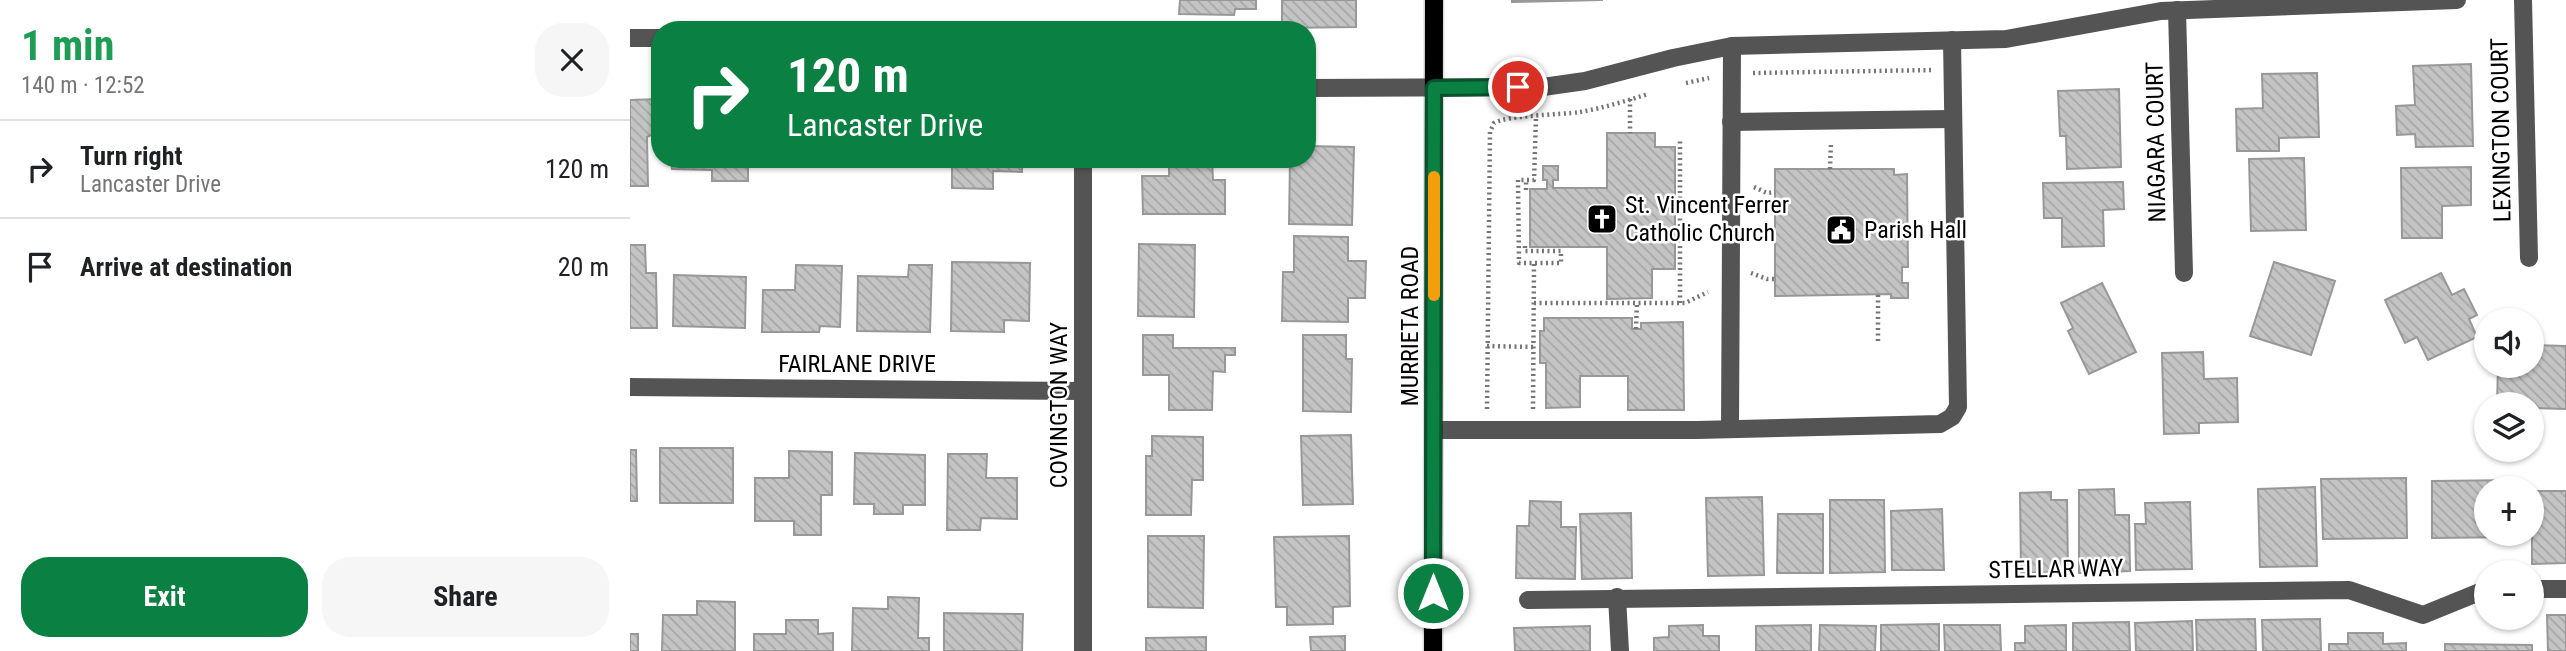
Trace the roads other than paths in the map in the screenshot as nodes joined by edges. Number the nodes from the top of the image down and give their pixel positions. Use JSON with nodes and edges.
{"nodes":[{"id":1,"x":1434,"y":0,"type":"edge"},
{"id":2,"x":2457,"y":0,"type":"edge"},
{"id":3,"x":2523,"y":0,"type":"edge"},
{"id":4,"x":2177,"y":10,"type":"junction"},
{"id":5,"x":630,"y":38,"type":"edge"},
{"id":6,"x":651,"y":38,"type":"edge"},
{"id":7,"x":1952,"y":40,"type":"junction"},
{"id":8,"x":1732,"y":46,"type":"junction"},
{"id":9,"x":1316,"y":88,"type":"edge"},
{"id":10,"x":1434,"y":88,"type":"junction"},
{"id":11,"x":1952,"y":119,"type":"junction"},
{"id":12,"x":1731,"y":121,"type":"junction"},
{"id":13,"x":1083,"y":168,"type":"edge"},
{"id":14,"x":2529,"y":258,"type":"dead end"},
{"id":15,"x":2183,"y":273,"type":"dead end"},
{"id":16,"x":630,"y":387,"type":"edge"},
{"id":17,"x":1083,"y":391,"type":"junction"},
{"id":18,"x":1730,"y":429,"type":"junction"},
{"id":19,"x":1434,"y":430,"type":"junction"},
{"id":20,"x":2544,"y":589,"type":"edge"},
{"id":21,"x":2566,"y":589,"type":"edge"},
{"id":22,"x":2474,"y":594,"type":"edge"},
{"id":23,"x":1617,"y":597,"type":"junction"},
{"id":24,"x":1528,"y":600,"type":"dead end"},
{"id":25,"x":1083,"y":651,"type":"edge"},
{"id":26,"x":1433,"y":651,"type":"edge"},
{"id":27,"x":1620,"y":651,"type":"edge"}],
"edges":[{"from":1,"to":10,"type":"main road","name":"MURRIETA ROAD"},
{"from":2,"to":4,"type":"street"},
{"from":3,"to":14,"type":"street","name":"LEXINGTON COURT"},
{"from":4,"to":7,"type":"street"},
{"from":4,"to":15,"type":"street","name":"NIAGARA COURT"},
{"from":5,"to":6,"type":"street"},
{"from":7,"to":8,"type":"street"},
{"from":7,"to":11,"type":"street"},
{"from":8,"to":10,"type":"street"},
{"from":8,"to":12,"type":"street"},
{"from":9,"to":10,"type":"street"},
{"from":10,"to":19,"type":"main road","name":"MURRIETA ROAD"},
{"from":11,"to":12,"type":"street"},
{"from":11,"to":18,"type":"street"},
{"from":12,"to":18,"type":"street"},
{"from":13,"to":17,"type":"street","name":"COVINGTON WAY"},
{"from":16,"to":17,"type":"street","name":"FAIRLANE DRIVE"},
{"from":17,"to":25,"type":"street","name":"COVINGTON WAY"},
{"from":18,"to":19,"type":"street"},
{"from":19,"to":26,"type":"main road","name":"MURRIETA ROAD"},
{"from":20,"to":21,"type":"street"},
{"from":22,"to":23,"type":"street","name":"STELLAR WAY"},
{"from":23,"to":24,"type":"street","name":"STELLAR WAY"},
{"from":23,"to":27,"type":"street"}]}
